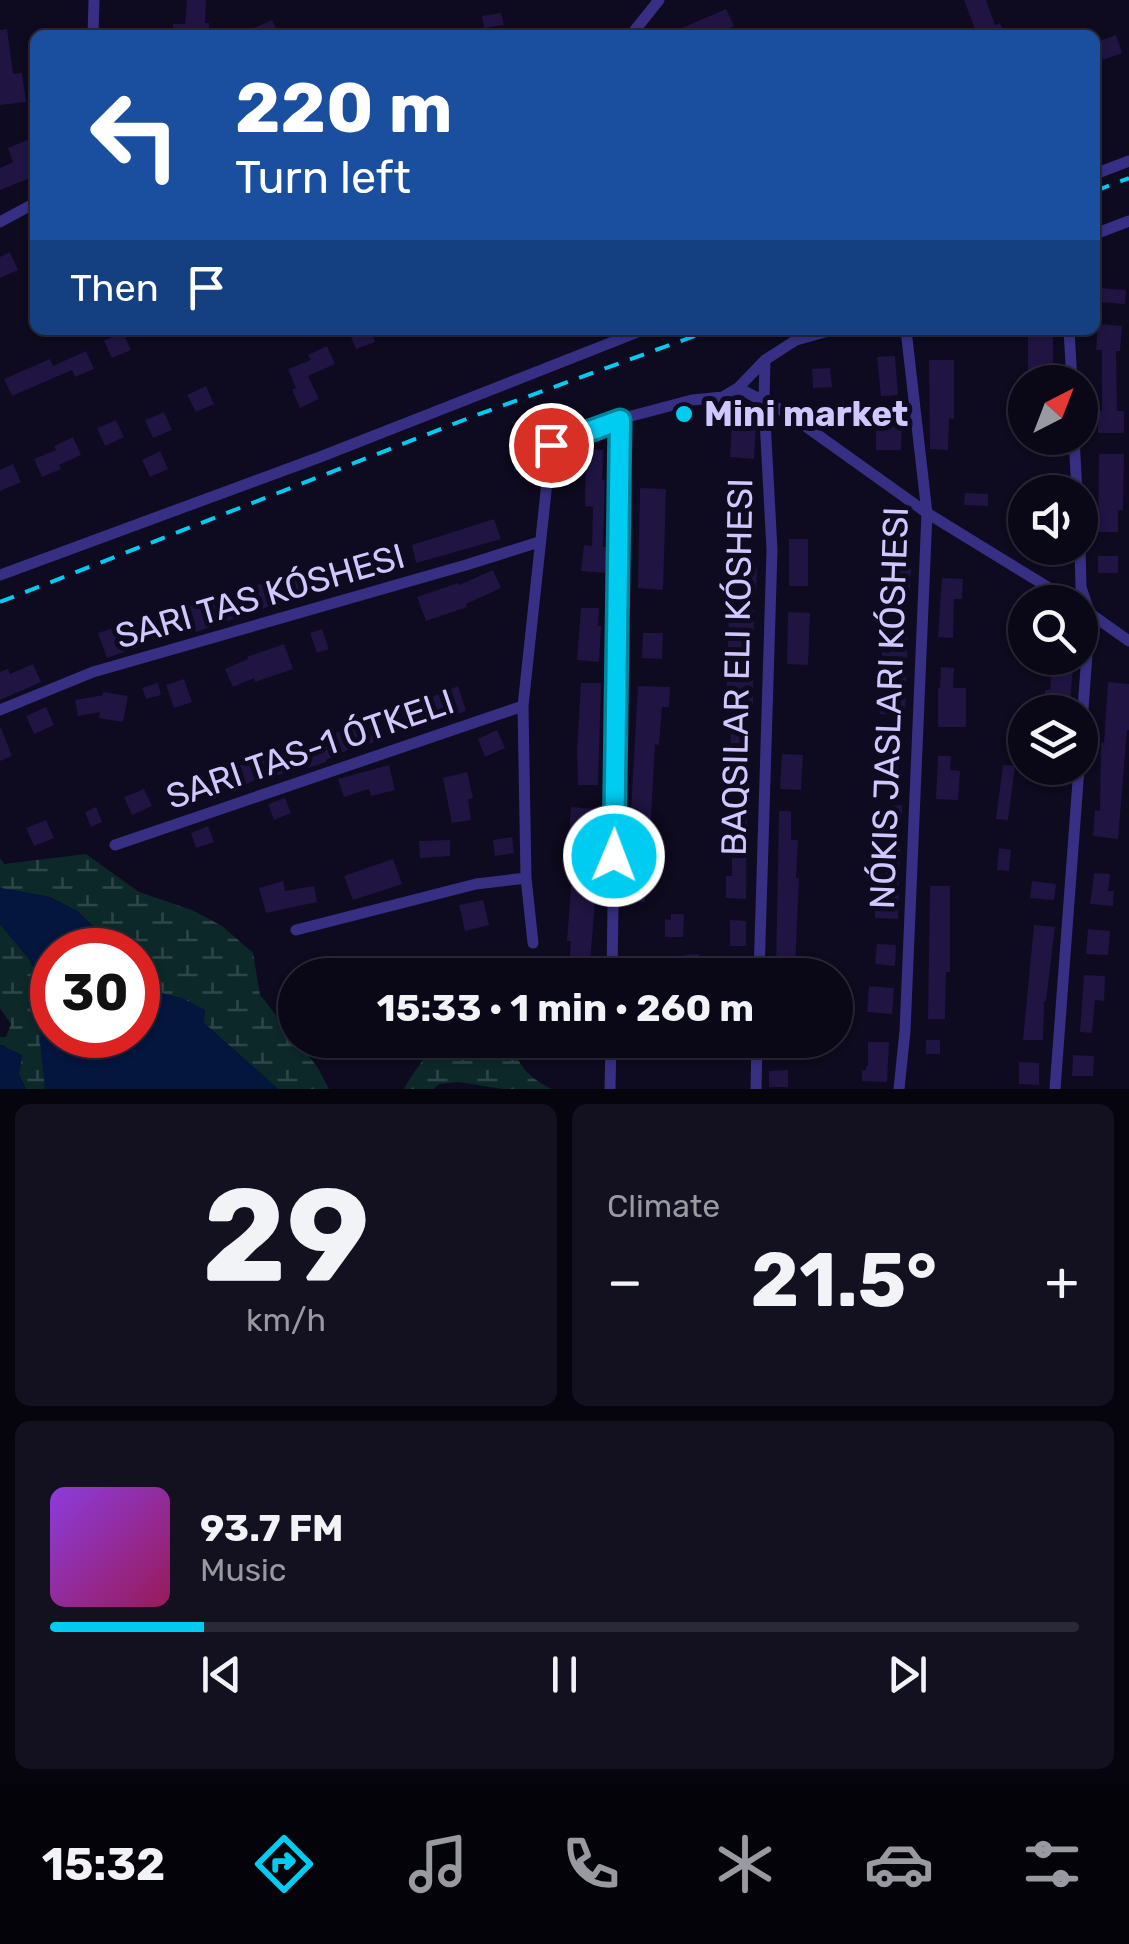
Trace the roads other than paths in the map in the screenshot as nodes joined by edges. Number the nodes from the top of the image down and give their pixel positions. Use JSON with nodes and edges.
{"nodes":[{"id":1,"x":94,"y":0,"type":"edge"},
{"id":2,"x":659,"y":0,"type":"edge"},
{"id":3,"x":93,"y":30,"type":"edge"},
{"id":4,"x":636,"y":30,"type":"edge"},
{"id":5,"x":1129,"y":161,"type":"edge"},
{"id":6,"x":1100,"y":172,"type":"edge"},
{"id":7,"x":30,"y":206,"type":"edge"},
{"id":8,"x":0,"y":222,"type":"edge"},
{"id":9,"x":1129,"y":222,"type":"edge"},
{"id":10,"x":1100,"y":232,"type":"edge"},
{"id":11,"x":630,"y":335,"type":"edge"},
{"id":12,"x":814,"y":335,"type":"edge"},
{"id":13,"x":907,"y":335,"type":"edge"},
{"id":14,"x":1069,"y":335,"type":"edge"},
{"id":15,"x":764,"y":360,"type":"junction"},
{"id":16,"x":1071,"y":365,"type":"edge"},
{"id":17,"x":738,"y":388,"type":"junction"},
{"id":18,"x":764,"y":401,"type":"junction"},
{"id":19,"x":620,"y":420,"type":"junction"},
{"id":20,"x":926,"y":513,"type":"junction"},
{"id":21,"x":539,"y":542,"type":"junction"},
{"id":22,"x":0,"y":575,"type":"edge"},
{"id":23,"x":1044,"y":585,"type":"edge"},
{"id":24,"x":1098,"y":619,"type":"edge"},
{"id":25,"x":1129,"y":640,"type":"edge"},
{"id":26,"x":523,"y":706,"type":"junction"},
{"id":27,"x":0,"y":710,"type":"edge"},
{"id":28,"x":1078,"y":785,"type":"edge"},
{"id":29,"x":114,"y":845,"type":"dead end"},
{"id":30,"x":526,"y":878,"type":"junction"},
{"id":31,"x":296,"y":930,"type":"dead end"},
{"id":32,"x":532,"y":943,"type":"dead end"},
{"id":33,"x":612,"y":958,"type":"edge"},
{"id":34,"x":760,"y":958,"type":"edge"},
{"id":35,"x":611,"y":1058,"type":"edge"},
{"id":36,"x":757,"y":1058,"type":"edge"},
{"id":37,"x":610,"y":1089,"type":"edge"},
{"id":38,"x":756,"y":1089,"type":"edge"},
{"id":39,"x":899,"y":1089,"type":"edge"},
{"id":40,"x":1054,"y":1089,"type":"edge"}],
"edges":[{"from":1,"to":3,"type":"street"},
{"from":2,"to":4,"type":"street"},
{"from":5,"to":6,"type":"street"},
{"from":7,"to":8,"type":"street"},
{"from":9,"to":10,"type":"street"},
{"from":11,"to":22,"type":"street"},
{"from":12,"to":15,"type":"street"},
{"from":13,"to":20,"type":"street"},
{"from":14,"to":16,"type":"street"},
{"from":15,"to":17,"type":"street"},
{"from":15,"to":18,"type":"street"},
{"from":17,"to":18,"type":"street"},
{"from":17,"to":19,"type":"street"},
{"from":18,"to":20,"type":"street"},
{"from":18,"to":34,"type":"street"},
{"from":19,"to":21,"type":"street"},
{"from":19,"to":33,"type":"street"},
{"from":20,"to":23,"type":"street"},
{"from":20,"to":39,"type":"street"},
{"from":21,"to":26,"type":"street"},
{"from":21,"to":27,"type":"street"},
{"from":24,"to":25,"type":"street"},
{"from":26,"to":29,"type":"street"},
{"from":26,"to":30,"type":"street"},
{"from":28,"to":40,"type":"street"},
{"from":30,"to":31,"type":"street"},
{"from":30,"to":32,"type":"street"},
{"from":35,"to":37,"type":"street"},
{"from":36,"to":38,"type":"street"}]}
